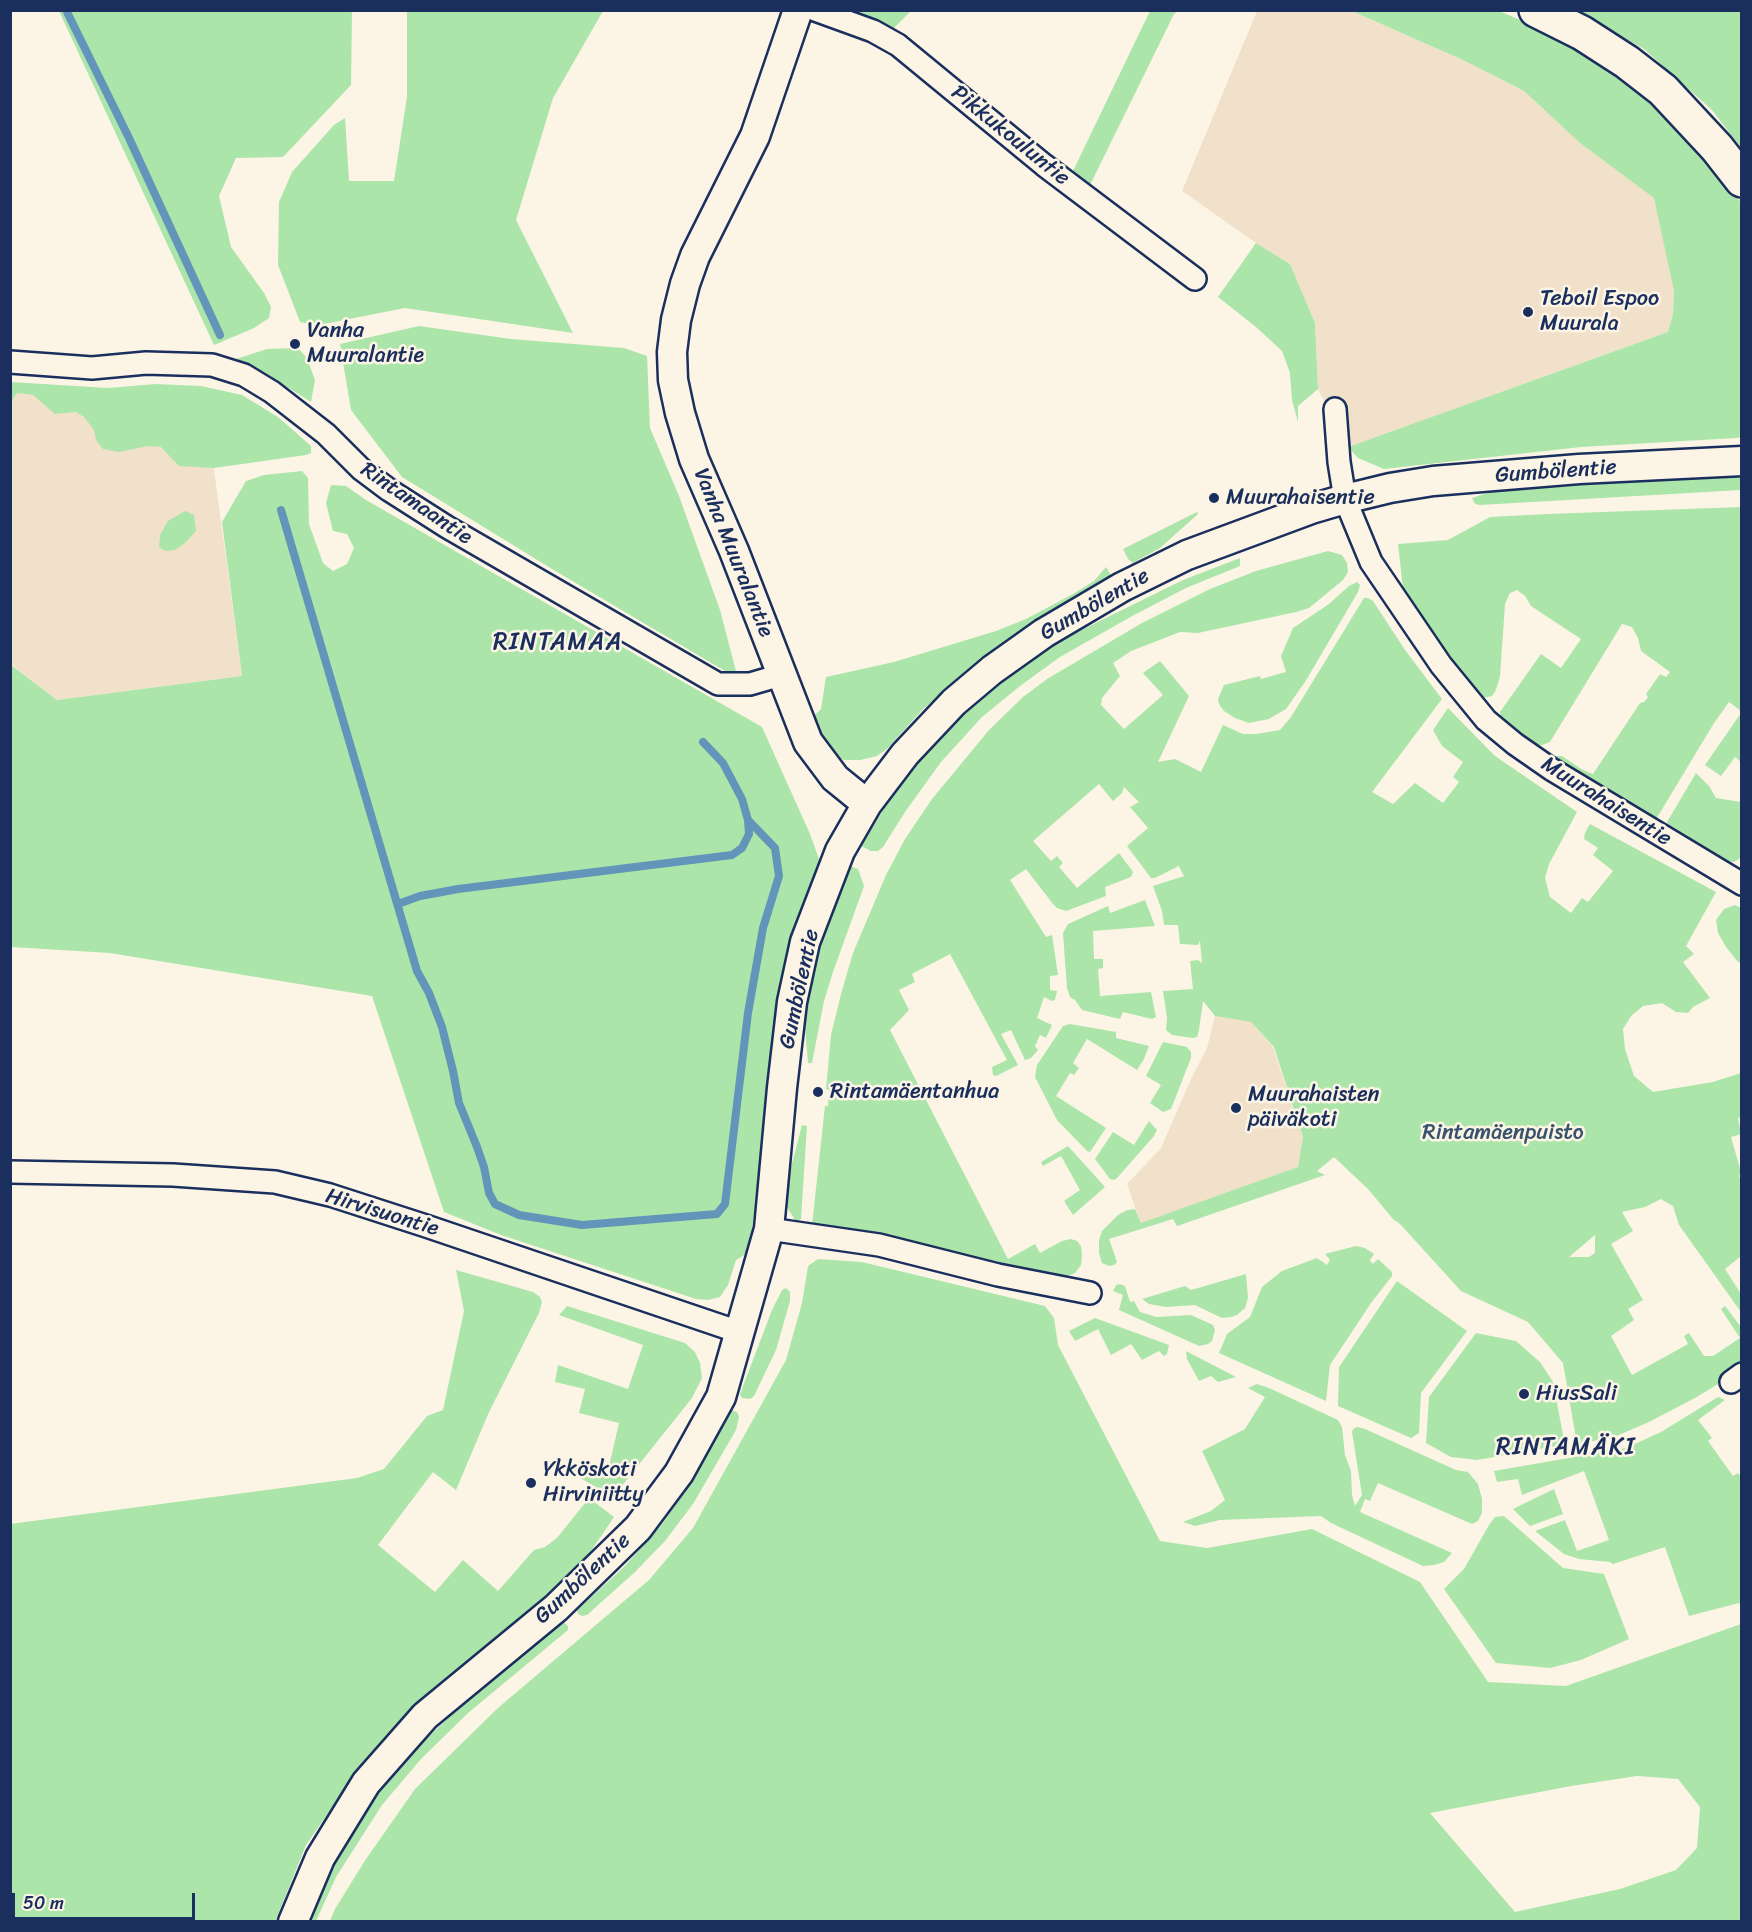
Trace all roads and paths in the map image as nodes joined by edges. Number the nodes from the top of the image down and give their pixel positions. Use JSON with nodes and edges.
{"nodes":[{"id":1,"x":798,"y":10,"type":"edge"},
{"id":2,"x":815,"y":10,"type":"edge"},
{"id":3,"x":1536,"y":10,"type":"edge"},
{"id":4,"x":1742,"y":180,"type":"edge"},
{"id":5,"x":1195,"y":279,"type":"dead end"},
{"id":6,"x":10,"y":362,"type":"edge"},
{"id":7,"x":1335,"y":409,"type":"dead end"},
{"id":8,"x":1742,"y":461,"type":"edge"},
{"id":9,"x":1345,"y":499,"type":"junction"},
{"id":10,"x":781,"y":675,"type":"junction"},
{"id":11,"x":867,"y":804,"type":"junction"},
{"id":12,"x":1742,"y":884,"type":"edge"},
{"id":13,"x":10,"y":1172,"type":"edge"},
{"id":14,"x":769,"y":1228,"type":"junction"},
{"id":15,"x":1090,"y":1293,"type":"dead end"},
{"id":16,"x":739,"y":1332,"type":"junction"},
{"id":17,"x":293,"y":1922,"type":"edge"}],
"edges":[{"from":1,"to":10,"type":"main road","name":"Vanha Muuralantie"},
{"from":2,"to":5,"type":"street","name":"Pikkukouluntie"},
{"from":3,"to":4,"type":"highway"},
{"from":6,"to":10,"type":"street","name":"Rintamaantie"},
{"from":7,"to":9,"type":"street","name":"Muurahaisentie"},
{"from":8,"to":9,"type":"main road","name":"Gumbölentie"},
{"from":9,"to":11,"type":"main road","name":"Gumbölentie"},
{"from":9,"to":12,"type":"street","name":"Muurahaisentie"},
{"from":10,"to":11,"type":"main road","name":"Vanha Muuralantie"},
{"from":11,"to":14,"type":"main road","name":"Gumbölentie"},
{"from":13,"to":16,"type":"street","name":"Hirvisuontie"},
{"from":14,"to":15,"type":"street"},
{"from":14,"to":16,"type":"main road","name":"Gumbölentie"},
{"from":16,"to":17,"type":"main road","name":"Gumbölentie"}]}
